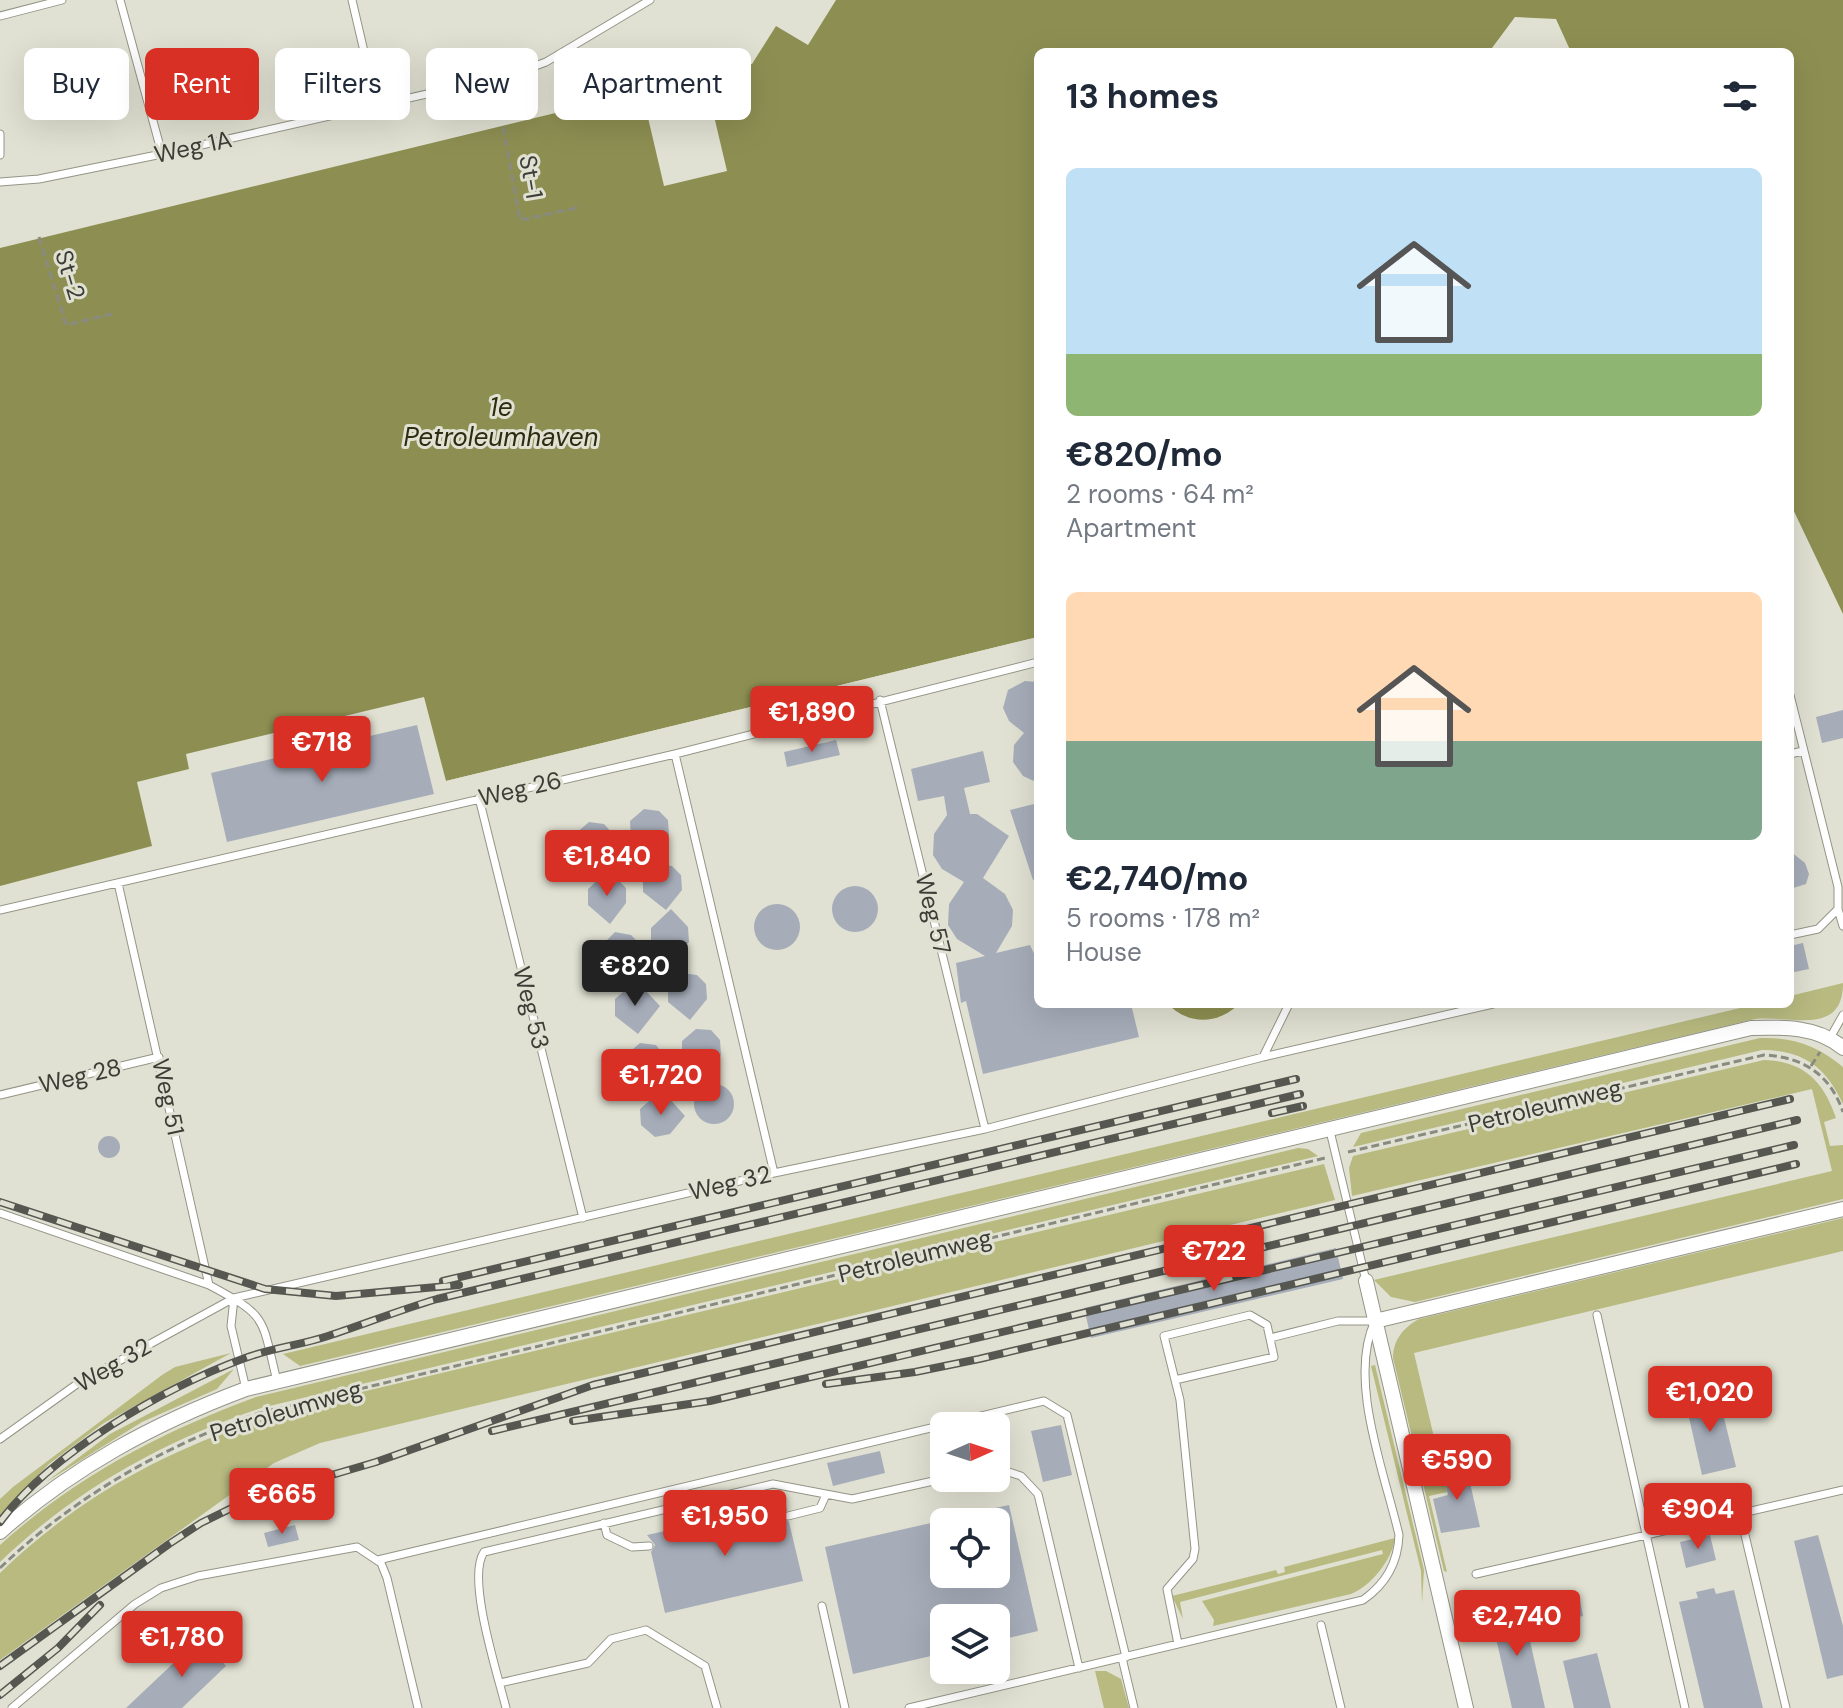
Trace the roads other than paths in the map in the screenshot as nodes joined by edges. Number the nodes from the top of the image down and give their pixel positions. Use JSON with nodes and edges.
{"nodes":[{"id":1,"x":62,"y":0,"type":"edge"},
{"id":2,"x":120,"y":0,"type":"edge"},
{"id":3,"x":352,"y":0,"type":"edge"},
{"id":4,"x":650,"y":0,"type":"edge"},
{"id":5,"x":0,"y":16,"type":"edge"},
{"id":6,"x":363,"y":48,"type":"edge"},
{"id":7,"x":410,"y":98,"type":"edge"},
{"id":8,"x":318,"y":120,"type":"edge"},
{"id":9,"x":0,"y":134,"type":"edge"},
{"id":10,"x":162,"y":154,"type":"junction"},
{"id":11,"x":0,"y":155,"type":"edge"},
{"id":12,"x":0,"y":182,"type":"edge"},
{"id":13,"x":1034,"y":663,"type":"edge"},
{"id":14,"x":880,"y":700,"type":"junction"},
{"id":15,"x":1794,"y":712,"type":"edge"},
{"id":16,"x":1803,"y":751,"type":"junction"},
{"id":17,"x":1794,"y":753,"type":"edge"},
{"id":18,"x":675,"y":754,"type":"junction"},
{"id":19,"x":479,"y":798,"type":"junction"},
{"id":20,"x":118,"y":883,"type":"junction"},
{"id":21,"x":1838,"y":909,"type":"junction"},
{"id":22,"x":0,"y":910,"type":"edge"},
{"id":23,"x":1843,"y":926,"type":"edge"},
{"id":24,"x":1794,"y":934,"type":"edge"},
{"id":25,"x":1287,"y":1008,"type":"edge"},
{"id":26,"x":1476,"y":1008,"type":"edge"},
{"id":27,"x":1843,"y":1015,"type":"edge"},
{"id":28,"x":1830,"y":1038,"type":"junction"},
{"id":29,"x":1843,"y":1048,"type":"edge"},
{"id":30,"x":159,"y":1057,"type":"junction"},
{"id":31,"x":1263,"y":1057,"type":"junction"},
{"id":32,"x":0,"y":1095,"type":"edge"},
{"id":33,"x":985,"y":1129,"type":"junction"},
{"id":34,"x":1330,"y":1131,"type":"junction"},
{"id":35,"x":774,"y":1173,"type":"junction"},
{"id":36,"x":1843,"y":1209,"type":"edge"},
{"id":37,"x":0,"y":1213,"type":"edge"},
{"id":38,"x":583,"y":1218,"type":"junction"},
{"id":39,"x":1366,"y":1281,"type":"joint"},
{"id":40,"x":209,"y":1285,"type":"junction"},
{"id":41,"x":234,"y":1298,"type":"junction"},
{"id":42,"x":1597,"y":1315,"type":"dead end"},
{"id":43,"x":1375,"y":1321,"type":"junction"},
{"id":44,"x":1270,"y":1338,"type":"junction"},
{"id":45,"x":1175,"y":1380,"type":"junction"},
{"id":46,"x":277,"y":1381,"type":"junction"},
{"id":47,"x":246,"y":1389,"type":"junction"},
{"id":48,"x":0,"y":1439,"type":"edge"},
{"id":49,"x":1010,"y":1472,"type":"edge"},
{"id":50,"x":930,"y":1482,"type":"edge"},
{"id":51,"x":1843,"y":1490,"type":"edge"},
{"id":52,"x":825,"y":1497,"type":"junction"},
{"id":53,"x":1740,"y":1514,"type":"junction"},
{"id":54,"x":788,"y":1516,"type":"dead end"},
{"id":55,"x":604,"y":1523,"type":"junction"},
{"id":56,"x":0,"y":1532,"type":"edge"},
{"id":57,"x":1647,"y":1535,"type":"junction"},
{"id":58,"x":649,"y":1546,"type":"dead end"},
{"id":59,"x":378,"y":1560,"type":"junction"},
{"id":60,"x":1476,"y":1574,"type":"dead end"},
{"id":61,"x":822,"y":1606,"type":"dead end"},
{"id":62,"x":1321,"y":1625,"type":"dead end"},
{"id":63,"x":1178,"y":1644,"type":"junction"},
{"id":64,"x":1124,"y":1657,"type":"junction"},
{"id":65,"x":1079,"y":1668,"type":"junction"},
{"id":66,"x":500,"y":1683,"type":"junction"},
{"id":67,"x":12,"y":1708,"type":"edge"},
{"id":68,"x":418,"y":1708,"type":"edge"},
{"id":69,"x":506,"y":1708,"type":"edge"},
{"id":70,"x":717,"y":1708,"type":"edge"},
{"id":71,"x":845,"y":1708,"type":"edge"},
{"id":72,"x":909,"y":1708,"type":"edge"},
{"id":73,"x":1134,"y":1708,"type":"edge"},
{"id":74,"x":1341,"y":1708,"type":"edge"},
{"id":75,"x":1466,"y":1708,"type":"edge"},
{"id":76,"x":1685,"y":1708,"type":"edge"},
{"id":77,"x":1786,"y":1708,"type":"edge"}],
"edges":[{"from":1,"to":5,"type":"lane"},
{"from":2,"to":10,"type":"lane"},
{"from":3,"to":6,"type":"lane"},
{"from":4,"to":7,"type":"lane","name":"Weg 1A"},
{"from":8,"to":10,"type":"lane","name":"Weg 1A"},
{"from":9,"to":11,"type":"lane"},
{"from":10,"to":12,"type":"lane","name":"Weg 1A"},
{"from":13,"to":14,"type":"lane","name":"Weg 26"},
{"from":14,"to":18,"type":"lane","name":"Weg 26"},
{"from":14,"to":33,"type":"lane","name":"Weg 57"},
{"from":15,"to":16,"type":"lane"},
{"from":16,"to":17,"type":"lane"},
{"from":16,"to":21,"type":"lane"},
{"from":18,"to":19,"type":"lane","name":"Weg 26"},
{"from":18,"to":35,"type":"lane"},
{"from":19,"to":20,"type":"lane","name":"Weg 26"},
{"from":19,"to":38,"type":"lane","name":"Weg 53"},
{"from":20,"to":22,"type":"lane","name":"Weg 26"},
{"from":20,"to":30,"type":"lane","name":"Weg 51"},
{"from":21,"to":23,"type":"lane"},
{"from":21,"to":24,"type":"lane"},
{"from":25,"to":31,"type":"lane"},
{"from":26,"to":31,"type":"lane","name":"Weg 32"},
{"from":27,"to":28,"type":"lane"},
{"from":28,"to":29,"type":"street","name":"Petroleumweg"},
{"from":28,"to":34,"type":"street","name":"Petroleumweg"},
{"from":30,"to":32,"type":"lane","name":"Weg 28"},
{"from":30,"to":40,"type":"lane","name":"Weg 51"},
{"from":31,"to":33,"type":"lane","name":"Weg 32"},
{"from":33,"to":35,"type":"lane","name":"Weg 32"},
{"from":34,"to":39,"type":"lane"},
{"from":34,"to":46,"type":"street","name":"Petroleumweg"},
{"from":35,"to":38,"type":"lane","name":"Weg 32"},
{"from":36,"to":43,"type":"street"},
{"from":37,"to":40,"type":"lane"},
{"from":38,"to":41,"type":"lane","name":"Weg 32"},
{"from":39,"to":43,"type":"street"},
{"from":40,"to":41,"type":"lane"},
{"from":41,"to":46,"type":"lane"},
{"from":41,"to":47,"type":"lane"},
{"from":41,"to":48,"type":"lane","name":"Weg 32"},
{"from":42,"to":57,"type":"lane"},
{"from":43,"to":44,"type":"lane"},
{"from":43,"to":63,"type":"lane"},
{"from":43,"to":75,"type":"street"},
{"from":44,"to":45,"type":"lane"},
{"from":44,"to":45,"type":"lane"},
{"from":45,"to":63,"type":"lane"},
{"from":46,"to":47,"type":"street","name":"Petroleumweg"},
{"from":47,"to":56,"type":"street","name":"Petroleumweg"},
{"from":49,"to":65,"type":"lane"},
{"from":50,"to":52,"type":"lane"},
{"from":51,"to":53,"type":"lane"},
{"from":52,"to":54,"type":"lane"},
{"from":52,"to":55,"type":"lane"},
{"from":53,"to":57,"type":"lane"},
{"from":53,"to":77,"type":"lane"},
{"from":55,"to":58,"type":"lane"},
{"from":55,"to":66,"type":"lane"},
{"from":57,"to":60,"type":"lane"},
{"from":57,"to":76,"type":"lane"},
{"from":59,"to":64,"type":"lane"},
{"from":59,"to":67,"type":"lane"},
{"from":59,"to":68,"type":"lane"},
{"from":61,"to":71,"type":"lane"},
{"from":62,"to":74,"type":"lane"},
{"from":63,"to":64,"type":"lane"},
{"from":64,"to":65,"type":"lane"},
{"from":64,"to":73,"type":"lane"},
{"from":65,"to":72,"type":"lane"},
{"from":66,"to":69,"type":"lane"},
{"from":66,"to":70,"type":"lane"}]}
